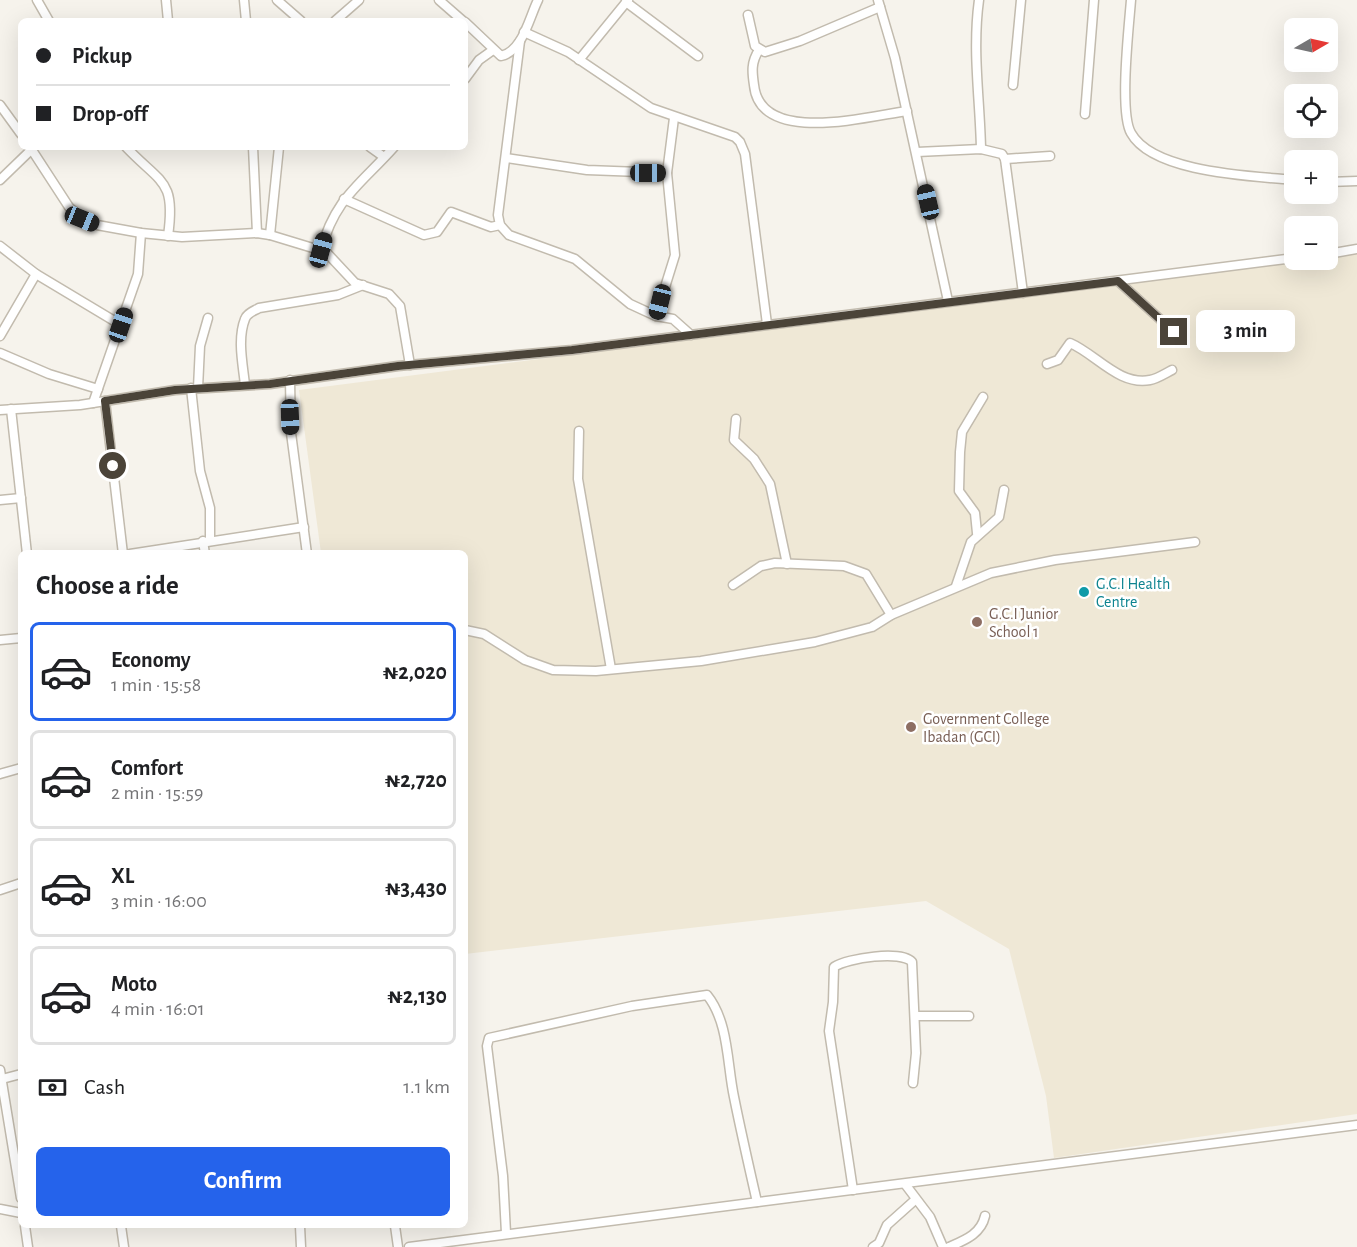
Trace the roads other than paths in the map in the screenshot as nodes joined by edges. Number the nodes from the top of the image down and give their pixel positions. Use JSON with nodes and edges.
{"nodes":[{"id":1,"x":37,"y":0,"type":"edge"},
{"id":2,"x":165,"y":0,"type":"edge"},
{"id":3,"x":244,"y":0,"type":"edge"},
{"id":4,"x":277,"y":0,"type":"edge"},
{"id":5,"x":359,"y":0,"type":"edge"},
{"id":6,"x":439,"y":0,"type":"edge"},
{"id":7,"x":538,"y":0,"type":"edge"},
{"id":8,"x":979,"y":0,"type":"edge"},
{"id":9,"x":1021,"y":0,"type":"edge"},
{"id":10,"x":1094,"y":0,"type":"edge"},
{"id":11,"x":1131,"y":0,"type":"edge"},
{"id":12,"x":627,"y":1,"type":"edge"},
{"id":13,"x":879,"y":3,"type":"edge"},
{"id":14,"x":748,"y":15,"type":"dead end"},
{"id":15,"x":48,"y":18,"type":"edge"},
{"id":16,"x":168,"y":18,"type":"edge"},
{"id":17,"x":246,"y":18,"type":"edge"},
{"id":18,"x":298,"y":18,"type":"edge"},
{"id":19,"x":338,"y":18,"type":"edge"},
{"id":20,"x":459,"y":18,"type":"edge"},
{"id":21,"x":468,"y":26,"type":"edge"},
{"id":22,"x":524,"y":32,"type":"junction"},
{"id":23,"x":520,"y":41,"type":"junction"},
{"id":24,"x":493,"y":50,"type":"junction"},
{"id":25,"x":759,"y":50,"type":"junction"},
{"id":26,"x":698,"y":56,"type":"dead end"},
{"id":27,"x":579,"y":60,"type":"junction"},
{"id":28,"x":468,"y":75,"type":"edge"},
{"id":29,"x":1013,"y":86,"type":"dead end"},
{"id":30,"x":0,"y":105,"type":"edge"},
{"id":31,"x":907,"y":111,"type":"junction"},
{"id":32,"x":1085,"y":114,"type":"dead end"},
{"id":33,"x":674,"y":118,"type":"junction"},
{"id":34,"x":18,"y":130,"type":"edge"},
{"id":35,"x":981,"y":149,"type":"junction"},
{"id":36,"x":29,"y":150,"type":"edge"},
{"id":37,"x":32,"y":150,"type":"edge"},
{"id":38,"x":129,"y":150,"type":"edge"},
{"id":39,"x":253,"y":150,"type":"edge"},
{"id":40,"x":279,"y":150,"type":"edge"},
{"id":41,"x":374,"y":150,"type":"edge"},
{"id":42,"x":391,"y":150,"type":"edge"},
{"id":43,"x":916,"y":152,"type":"junction"},
{"id":44,"x":1050,"y":156,"type":"dead end"},
{"id":45,"x":384,"y":157,"type":"junction"},
{"id":46,"x":506,"y":158,"type":"junction"},
{"id":47,"x":1005,"y":159,"type":"junction"},
{"id":48,"x":668,"y":173,"type":"junction"},
{"id":49,"x":1284,"y":179,"type":"edge"},
{"id":50,"x":0,"y":180,"type":"edge"},
{"id":51,"x":1357,"y":181,"type":"edge"},
{"id":52,"x":1338,"y":182,"type":"edge"},
{"id":53,"x":344,"y":199,"type":"junction"},
{"id":54,"x":500,"y":225,"type":"junction"},
{"id":55,"x":141,"y":233,"type":"junction"},
{"id":56,"x":257,"y":233,"type":"junction"},
{"id":57,"x":270,"y":235,"type":"junction"},
{"id":58,"x":168,"y":236,"type":"junction"},
{"id":59,"x":0,"y":246,"type":"edge"},
{"id":60,"x":1357,"y":249,"type":"edge"},
{"id":61,"x":321,"y":250,"type":"junction"},
{"id":62,"x":1338,"y":252,"type":"edge"},
{"id":63,"x":1284,"y":259,"type":"edge"},
{"id":64,"x":36,"y":274,"type":"junction"},
{"id":65,"x":1118,"y":281,"type":"junction"},
{"id":66,"x":363,"y":285,"type":"junction"},
{"id":67,"x":1023,"y":293,"type":"junction"},
{"id":68,"x":948,"y":301,"type":"junction"},
{"id":69,"x":656,"y":316,"type":"junction"},
{"id":70,"x":208,"y":318,"type":"dead end"},
{"id":71,"x":767,"y":324,"type":"junction"},
{"id":72,"x":121,"y":325,"type":"junction"},
{"id":73,"x":1174,"y":332,"type":"dead end"},
{"id":74,"x":691,"y":335,"type":"junction"},
{"id":75,"x":0,"y":336,"type":"edge"},
{"id":76,"x":0,"y":353,"type":"edge"},
{"id":77,"x":1047,"y":364,"type":"dead end"},
{"id":78,"x":410,"y":365,"type":"junction"},
{"id":79,"x":1172,"y":370,"type":"dead end"},
{"id":80,"x":290,"y":380,"type":"junction"},
{"id":81,"x":245,"y":385,"type":"junction"},
{"id":82,"x":195,"y":388,"type":"junction"},
{"id":83,"x":98,"y":389,"type":"junction"},
{"id":84,"x":983,"y":397,"type":"dead end"},
{"id":85,"x":105,"y":401,"type":"junction"},
{"id":86,"x":93,"y":403,"type":"junction"},
{"id":87,"x":0,"y":410,"type":"edge"},
{"id":88,"x":10,"y":410,"type":"junction"},
{"id":89,"x":736,"y":418,"type":"dead end"},
{"id":90,"x":579,"y":430,"type":"dead end"},
{"id":91,"x":1004,"y":490,"type":"dead end"},
{"id":92,"x":21,"y":498,"type":"junction"},
{"id":93,"x":0,"y":500,"type":"edge"},
{"id":94,"x":304,"y":527,"type":"junction"},
{"id":95,"x":977,"y":533,"type":"junction"},
{"id":96,"x":206,"y":540,"type":"junction"},
{"id":97,"x":1195,"y":542,"type":"dead end"},
{"id":98,"x":27,"y":550,"type":"edge"},
{"id":99,"x":123,"y":550,"type":"edge"},
{"id":100,"x":152,"y":550,"type":"edge"},
{"id":101,"x":205,"y":550,"type":"edge"},
{"id":102,"x":307,"y":550,"type":"edge"},
{"id":103,"x":788,"y":564,"type":"junction"},
{"id":104,"x":733,"y":585,"type":"dead end"},
{"id":105,"x":956,"y":586,"type":"junction"},
{"id":106,"x":891,"y":615,"type":"junction"},
{"id":107,"x":468,"y":631,"type":"edge"},
{"id":108,"x":18,"y":638,"type":"edge"},
{"id":109,"x":0,"y":640,"type":"edge"},
{"id":110,"x":612,"y":669,"type":"junction"},
{"id":111,"x":18,"y":769,"type":"edge"},
{"id":112,"x":0,"y":774,"type":"edge"},
{"id":113,"x":18,"y":884,"type":"edge"},
{"id":114,"x":0,"y":890,"type":"edge"},
{"id":115,"x":915,"y":1016,"type":"junction"},
{"id":116,"x":969,"y":1016,"type":"dead end"},
{"id":117,"x":1,"y":1074,"type":"edge"},
{"id":118,"x":18,"y":1074,"type":"edge"},
{"id":119,"x":913,"y":1083,"type":"dead end"},
{"id":120,"x":1357,"y":1125,"type":"edge"},
{"id":121,"x":18,"y":1179,"type":"edge"},
{"id":122,"x":904,"y":1184,"type":"junction"},
{"id":123,"x":853,"y":1190,"type":"junction"},
{"id":124,"x":915,"y":1200,"type":"junction"},
{"id":125,"x":757,"y":1202,"type":"junction"},
{"id":126,"x":0,"y":1209,"type":"edge"},
{"id":127,"x":18,"y":1212,"type":"edge"},
{"id":128,"x":985,"y":1216,"type":"dead end"},
{"id":129,"x":25,"y":1228,"type":"edge"},
{"id":130,"x":121,"y":1228,"type":"edge"},
{"id":131,"x":300,"y":1228,"type":"edge"},
{"id":132,"x":395,"y":1228,"type":"edge"},
{"id":133,"x":506,"y":1233,"type":"junction"},
{"id":134,"x":28,"y":1247,"type":"edge"},
{"id":135,"x":124,"y":1247,"type":"edge"},
{"id":136,"x":301,"y":1247,"type":"edge"},
{"id":137,"x":398,"y":1247,"type":"edge"},
{"id":138,"x":409,"y":1247,"type":"edge"},
{"id":139,"x":873,"y":1247,"type":"edge"},
{"id":140,"x":943,"y":1247,"type":"edge"},
{"id":141,"x":949,"y":1247,"type":"edge"}],
"edges":[{"from":1,"to":15,"type":"street"},
{"from":2,"to":16,"type":"street"},
{"from":3,"to":17,"type":"street"},
{"from":4,"to":18,"type":"street"},
{"from":5,"to":19,"type":"street"},
{"from":6,"to":20,"type":"street"},
{"from":7,"to":22,"type":"street"},
{"from":8,"to":35,"type":"street"},
{"from":9,"to":29,"type":"street"},
{"from":10,"to":32,"type":"street"},
{"from":11,"to":49,"type":"street"},
{"from":12,"to":26,"type":"street"},
{"from":12,"to":27,"type":"street"},
{"from":13,"to":25,"type":"street"},
{"from":13,"to":31,"type":"street"},
{"from":14,"to":25,"type":"street"},
{"from":21,"to":24,"type":"street"},
{"from":22,"to":23,"type":"street"},
{"from":22,"to":27,"type":"street"},
{"from":23,"to":24,"type":"street"},
{"from":23,"to":46,"type":"street"},
{"from":24,"to":28,"type":"street"},
{"from":25,"to":31,"type":"street"},
{"from":27,"to":33,"type":"street"},
{"from":30,"to":34,"type":"street"},
{"from":31,"to":43,"type":"street"},
{"from":33,"to":48,"type":"street"},
{"from":33,"to":71,"type":"street"},
{"from":35,"to":43,"type":"street"},
{"from":35,"to":47,"type":"street"},
{"from":36,"to":50,"type":"street"},
{"from":37,"to":55,"type":"street"},
{"from":38,"to":58,"type":"street"},
{"from":39,"to":56,"type":"street"},
{"from":40,"to":57,"type":"street"},
{"from":41,"to":45,"type":"street"},
{"from":42,"to":45,"type":"street"},
{"from":43,"to":68,"type":"street"},
{"from":44,"to":47,"type":"street"},
{"from":45,"to":53,"type":"street"},
{"from":46,"to":48,"type":"street"},
{"from":46,"to":54,"type":"street"},
{"from":47,"to":67,"type":"street"},
{"from":48,"to":69,"type":"street"},
{"from":51,"to":52,"type":"street"},
{"from":53,"to":54,"type":"street"},
{"from":53,"to":61,"type":"street"},
{"from":54,"to":69,"type":"street"},
{"from":55,"to":58,"type":"street"},
{"from":55,"to":72,"type":"street"},
{"from":56,"to":57,"type":"street"},
{"from":56,"to":58,"type":"street"},
{"from":57,"to":61,"type":"street"},
{"from":59,"to":64,"type":"street"},
{"from":60,"to":62,"type":"street"},
{"from":61,"to":66,"type":"street"},
{"from":63,"to":65,"type":"street"},
{"from":64,"to":72,"type":"street"},
{"from":64,"to":75,"type":"street"},
{"from":65,"to":67,"type":"street"},
{"from":65,"to":73,"type":"street"},
{"from":66,"to":78,"type":"street"},
{"from":66,"to":81,"type":"street"},
{"from":67,"to":68,"type":"street"},
{"from":68,"to":71,"type":"street"},
{"from":69,"to":74,"type":"street"},
{"from":70,"to":82,"type":"street"},
{"from":71,"to":74,"type":"street"},
{"from":72,"to":83,"type":"street"},
{"from":74,"to":78,"type":"street"},
{"from":76,"to":83,"type":"street"},
{"from":77,"to":79,"type":"street"},
{"from":78,"to":80,"type":"street"},
{"from":80,"to":81,"type":"street"},
{"from":80,"to":94,"type":"street"},
{"from":81,"to":82,"type":"street"},
{"from":82,"to":85,"type":"street"},
{"from":82,"to":96,"type":"street"},
{"from":83,"to":86,"type":"street"},
{"from":84,"to":95,"type":"street"},
{"from":85,"to":86,"type":"street"},
{"from":85,"to":99,"type":"street"},
{"from":86,"to":88,"type":"street"},
{"from":87,"to":88,"type":"street"},
{"from":88,"to":92,"type":"street"},
{"from":89,"to":103,"type":"street"},
{"from":90,"to":110,"type":"street"},
{"from":91,"to":95,"type":"street"},
{"from":92,"to":93,"type":"street"},
{"from":92,"to":98,"type":"street"},
{"from":94,"to":96,"type":"street"},
{"from":94,"to":102,"type":"street"},
{"from":95,"to":105,"type":"street"},
{"from":96,"to":100,"type":"street"},
{"from":96,"to":101,"type":"street"},
{"from":97,"to":105,"type":"street"},
{"from":103,"to":104,"type":"street"},
{"from":103,"to":106,"type":"street"},
{"from":105,"to":106,"type":"street"},
{"from":106,"to":110,"type":"street"},
{"from":107,"to":110,"type":"street"},
{"from":108,"to":109,"type":"street"},
{"from":111,"to":112,"type":"street"},
{"from":113,"to":114,"type":"street"},
{"from":115,"to":116,"type":"street"},
{"from":115,"to":119,"type":"street"},
{"from":115,"to":123,"type":"street"},
{"from":117,"to":118,"type":"street"},
{"from":117,"to":121,"type":"street"},
{"from":120,"to":122,"type":"street"},
{"from":122,"to":123,"type":"street"},
{"from":122,"to":124,"type":"street"},
{"from":123,"to":125,"type":"street"},
{"from":124,"to":139,"type":"street"},
{"from":124,"to":140,"type":"street"},
{"from":125,"to":133,"type":"street"},
{"from":125,"to":133,"type":"street"},
{"from":126,"to":127,"type":"street"},
{"from":128,"to":141,"type":"street"},
{"from":129,"to":134,"type":"street"},
{"from":130,"to":135,"type":"street"},
{"from":131,"to":136,"type":"street"},
{"from":132,"to":137,"type":"street"},
{"from":133,"to":138,"type":"street"}]}
